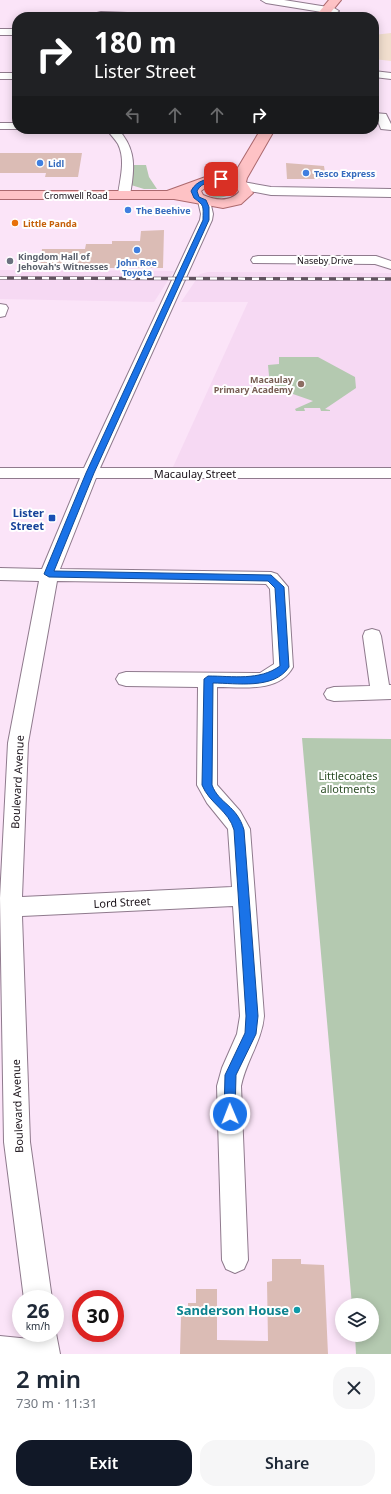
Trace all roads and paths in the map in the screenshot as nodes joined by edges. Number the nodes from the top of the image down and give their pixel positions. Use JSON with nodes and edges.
{"nodes":[{"id":1,"x":266,"y":0,"type":"edge"},
{"id":2,"x":102,"y":2,"type":"dead end"},
{"id":3,"x":330,"y":9,"type":"edge"},
{"id":4,"x":101,"y":12,"type":"edge"},
{"id":5,"x":0,"y":32,"type":"edge"},
{"id":6,"x":12,"y":32,"type":"edge"},
{"id":7,"x":379,"y":75,"type":"edge"},
{"id":8,"x":0,"y":76,"type":"edge"},
{"id":9,"x":12,"y":76,"type":"edge"},
{"id":10,"x":391,"y":76,"type":"edge"},
{"id":11,"x":379,"y":116,"type":"edge"},
{"id":12,"x":0,"y":126,"type":"edge"},
{"id":13,"x":12,"y":126,"type":"edge"},
{"id":14,"x":391,"y":127,"type":"edge"},
{"id":15,"x":117,"y":134,"type":"edge"},
{"id":16,"x":266,"y":134,"type":"edge"},
{"id":17,"x":244,"y":168,"type":"junction"},
{"id":18,"x":211,"y":179,"type":"junction"},
{"id":19,"x":239,"y":192,"type":"junction"},
{"id":20,"x":391,"y":193,"type":"edge"},
{"id":21,"x":0,"y":195,"type":"edge"},
{"id":22,"x":124,"y":195,"type":"junction"},
{"id":23,"x":199,"y":195,"type":"junction"},
{"id":24,"x":203,"y":227,"type":"junction"},
{"id":25,"x":258,"y":260,"type":"dead end"},
{"id":26,"x":391,"y":265,"type":"edge"},
{"id":27,"x":0,"y":473,"type":"edge"},
{"id":28,"x":90,"y":473,"type":"junction"},
{"id":29,"x":391,"y":473,"type":"edge"},
{"id":30,"x":0,"y":574,"type":"edge"},
{"id":31,"x":49,"y":574,"type":"junction"},
{"id":32,"x":372,"y":636,"type":"dead end"},
{"id":33,"x":126,"y":679,"type":"dead end"},
{"id":34,"x":208,"y":679,"type":"junction"},
{"id":35,"x":386,"y":692,"type":"edge"},
{"id":36,"x":334,"y":694,"type":"dead end"},
{"id":37,"x":245,"y":896,"type":"junction"},
{"id":38,"x":6,"y":908,"type":"edge"},
{"id":39,"x":235,"y":1260,"type":"dead end"},
{"id":40,"x":37,"y":1290,"type":"edge"},
{"id":41,"x":44,"y":1342,"type":"edge"},
{"id":42,"x":0,"y":1350,"type":"edge"},
{"id":43,"x":38,"y":1354,"type":"edge"},
{"id":44,"x":46,"y":1354,"type":"edge"}],
"edges":[{"from":1,"to":3,"type":"street"},
{"from":2,"to":4,"type":"street"},
{"from":5,"to":6,"type":"street"},
{"from":7,"to":10,"type":"street"},
{"from":8,"to":9,"type":"street"},
{"from":11,"to":14,"type":"street"},
{"from":12,"to":13,"type":"street"},
{"from":15,"to":22,"type":"street"},
{"from":16,"to":17,"type":"main road"},
{"from":17,"to":18,"type":"main road"},
{"from":17,"to":19,"type":"main road"},
{"from":18,"to":19,"type":"main road"},
{"from":18,"to":23,"type":"main road"},
{"from":19,"to":20,"type":"street"},
{"from":19,"to":23,"type":"main road","name":"Cromwell Road"},
{"from":19,"to":24,"type":"street","name":"Boulevard Avenue"},
{"from":21,"to":22,"type":"main road","name":"Cromwell Road"},
{"from":22,"to":23,"type":"main road","name":"Cromwell Road"},
{"from":23,"to":24,"type":"street","name":"Boulevard Avenue"},
{"from":24,"to":28,"type":"street","name":"Boulevard Avenue"},
{"from":25,"to":26,"type":"street","name":"Naseby Drive"},
{"from":27,"to":28,"type":"street","name":"Macaulay Street"},
{"from":28,"to":29,"type":"street","name":"Macaulay Street"},
{"from":28,"to":31,"type":"street","name":"Boulevard Avenue"},
{"from":30,"to":31,"type":"street"},
{"from":31,"to":34,"type":"street"},
{"from":31,"to":38,"type":"street","name":"Boulevard Avenue"},
{"from":32,"to":35,"type":"street"},
{"from":33,"to":34,"type":"street"},
{"from":34,"to":37,"type":"street"},
{"from":35,"to":36,"type":"street"},
{"from":37,"to":38,"type":"street","name":"Lord Street"},
{"from":37,"to":39,"type":"street"},
{"from":38,"to":40,"type":"street","name":"Boulevard Avenue"},
{"from":41,"to":44,"type":"street"},
{"from":42,"to":43,"type":"street"}]}
